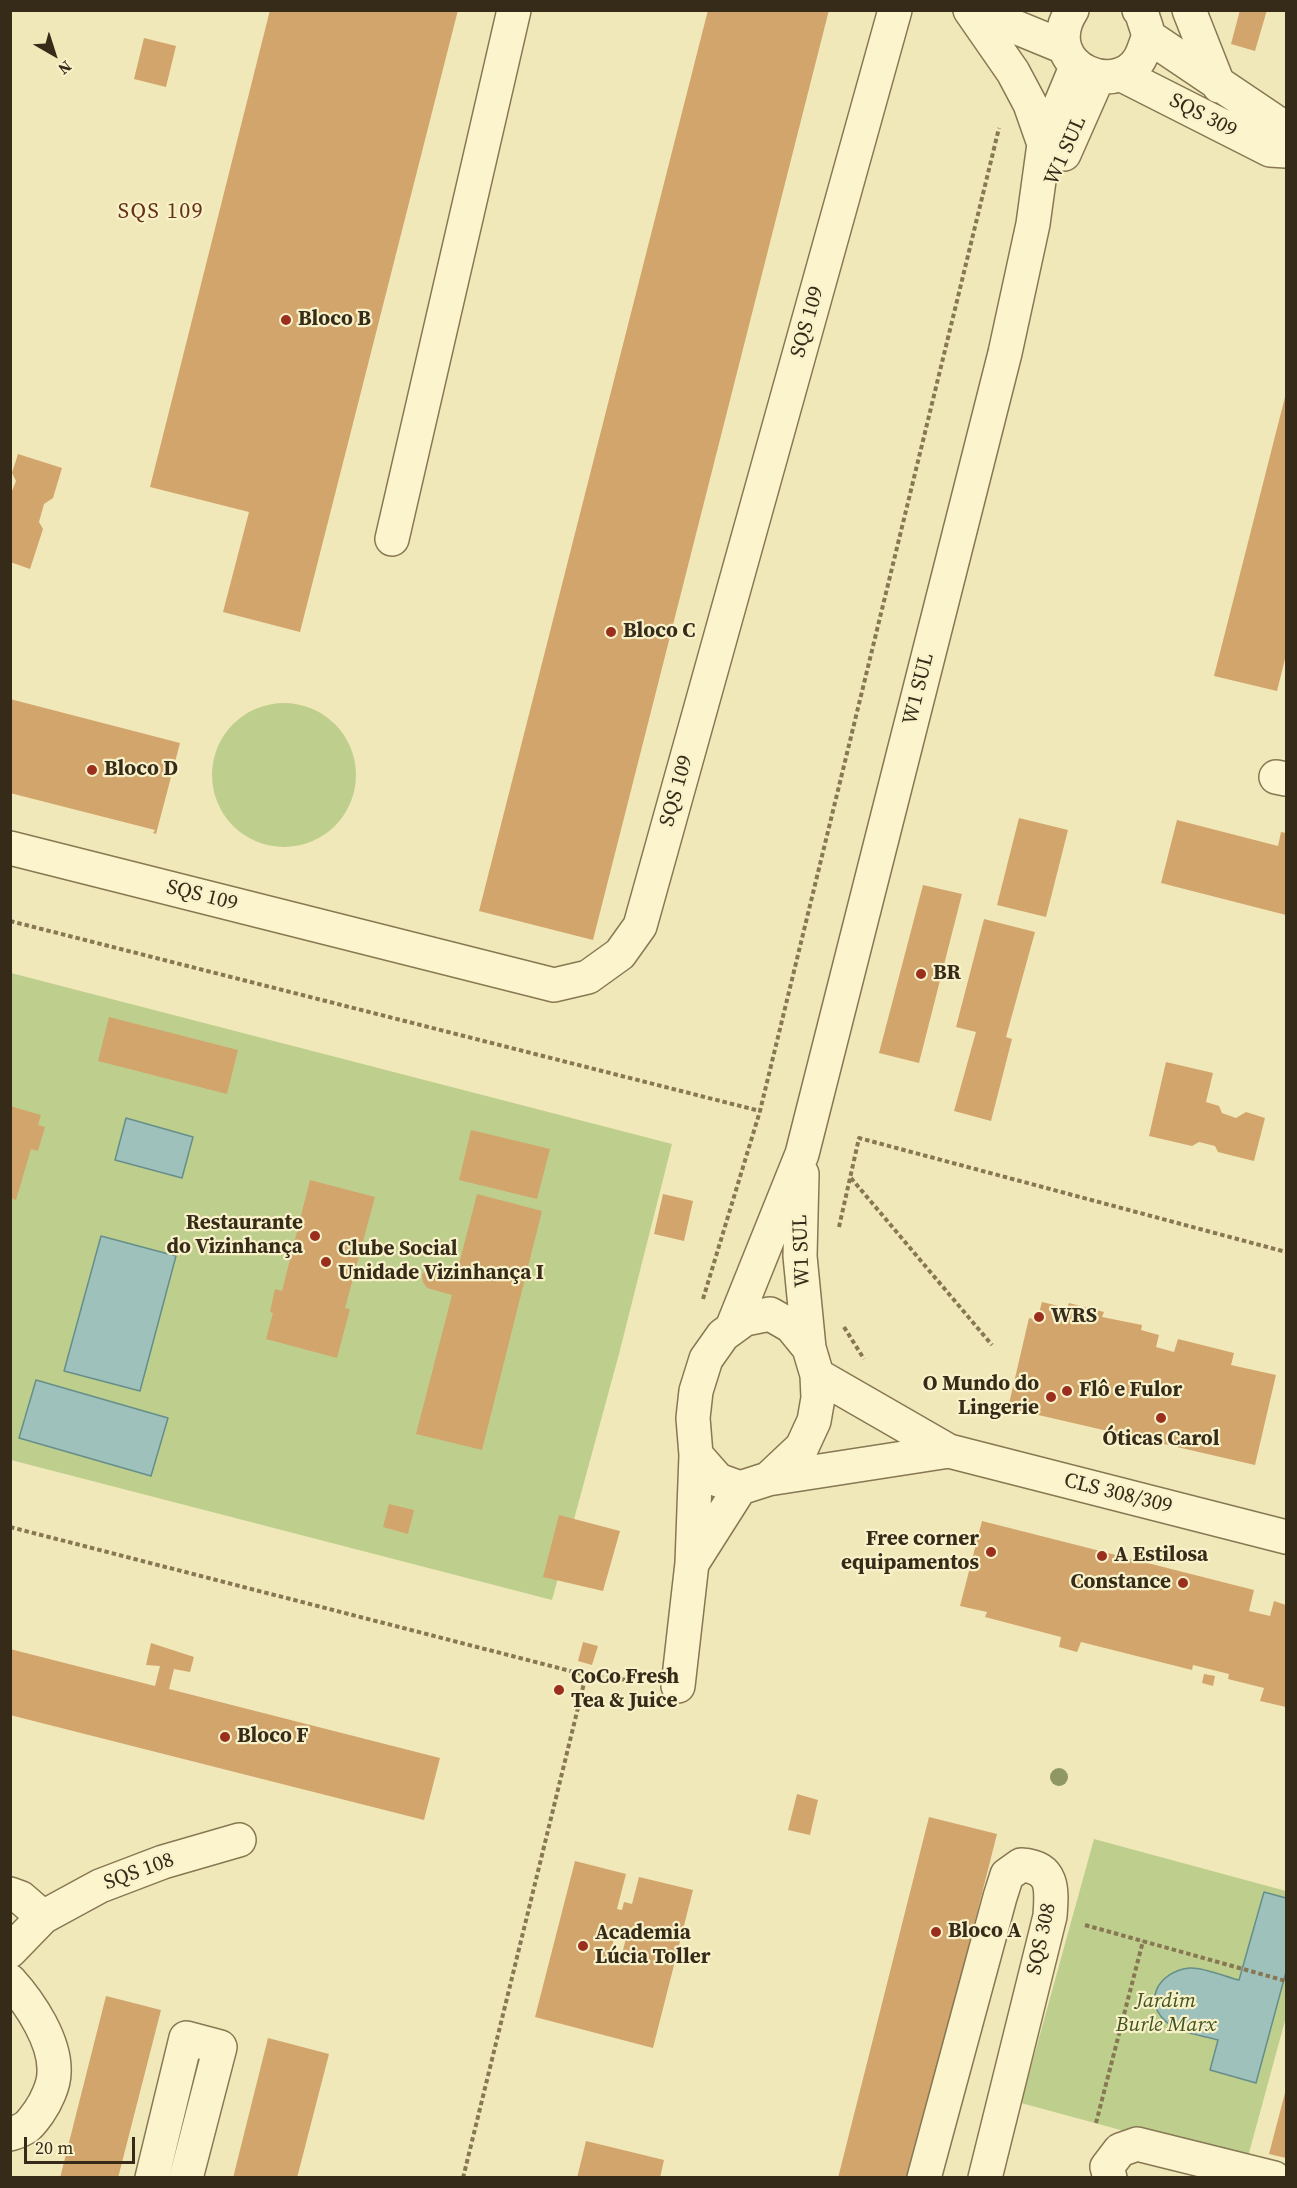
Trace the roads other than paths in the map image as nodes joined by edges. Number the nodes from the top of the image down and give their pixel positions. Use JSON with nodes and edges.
{"nodes":[{"id":1,"x":514,"y":10,"type":"edge"},
{"id":2,"x":895,"y":10,"type":"edge"},
{"id":3,"x":970,"y":10,"type":"edge"},
{"id":4,"x":974,"y":10,"type":"edge"},
{"id":5,"x":1072,"y":10,"type":"edge"},
{"id":6,"x":1189,"y":10,"type":"edge"},
{"id":7,"x":1143,"y":17,"type":"edge"},
{"id":8,"x":1090,"y":67,"type":"junction"},
{"id":9,"x":1219,"y":86,"type":"junction"},
{"id":10,"x":1287,"y":129,"type":"edge"},
{"id":11,"x":1044,"y":144,"type":"junction"},
{"id":12,"x":1287,"y":151,"type":"edge"},
{"id":13,"x":1033,"y":224,"type":"junction"},
{"id":14,"x":392,"y":539,"type":"dead end"},
{"id":15,"x":10,"y":848,"type":"edge"},
{"id":16,"x":802,"y":1154,"type":"junction"},
{"id":17,"x":732,"y":1328,"type":"junction"},
{"id":18,"x":813,"y":1362,"type":"junction"},
{"id":19,"x":949,"y":1451,"type":"junction"},
{"id":20,"x":696,"y":1455,"type":"junction"},
{"id":21,"x":754,"y":1484,"type":"junction"},
{"id":22,"x":1287,"y":1537,"type":"edge"},
{"id":23,"x":692,"y":1563,"type":"junction"},
{"id":24,"x":678,"y":1686,"type":"road end"},
{"id":25,"x":239,"y":1840,"type":"dead end"},
{"id":26,"x":10,"y":1894,"type":"edge"},
{"id":27,"x":43,"y":1917,"type":"junction"},
{"id":28,"x":10,"y":1951,"type":"edge"},
{"id":29,"x":10,"y":1981,"type":"edge"},
{"id":30,"x":10,"y":2134,"type":"edge"},
{"id":31,"x":152,"y":2178,"type":"edge"},
{"id":32,"x":186,"y":2178,"type":"edge"},
{"id":33,"x":924,"y":2178,"type":"edge"},
{"id":34,"x":985,"y":2178,"type":"edge"},
{"id":35,"x":1110,"y":2178,"type":"edge"},
{"id":36,"x":1274,"y":2178,"type":"edge"}],
"edges":[{"from":1,"to":14,"type":"street"},
{"from":2,"to":15,"type":"street","name":"SQS 109"},
{"from":3,"to":11,"type":"street"},
{"from":4,"to":8,"type":"street"},
{"from":5,"to":8,"type":"street"},
{"from":6,"to":9,"type":"street"},
{"from":7,"to":8,"type":"street"},
{"from":7,"to":9,"type":"street","name":"SQS 309"},
{"from":8,"to":11,"type":"street","name":"W1 SUL"},
{"from":8,"to":12,"type":"street","name":"SQS 309"},
{"from":8,"to":13,"type":"street","name":"W1 SUL"},
{"from":9,"to":10,"type":"street","name":"SQS 309"},
{"from":11,"to":13,"type":"street","name":"W1 SUL"},
{"from":13,"to":16,"type":"street","name":"W1 SUL"},
{"from":16,"to":17,"type":"street","name":"W1 SUL"},
{"from":16,"to":18,"type":"street","name":"W1 SUL"},
{"from":17,"to":18,"type":"street"},
{"from":17,"to":20,"type":"street"},
{"from":18,"to":19,"type":"street","name":"CLS 308/309"},
{"from":18,"to":21,"type":"street"},
{"from":19,"to":21,"type":"street","name":"CLS 308/309"},
{"from":19,"to":22,"type":"street","name":"CLS 308/309"},
{"from":20,"to":21,"type":"street"},
{"from":20,"to":23,"type":"street"},
{"from":21,"to":23,"type":"street"},
{"from":23,"to":24,"type":"street"},
{"from":25,"to":27,"type":"street","name":"SQS 108"},
{"from":26,"to":27,"type":"street"},
{"from":27,"to":28,"type":"street","name":"SQS 108"},
{"from":29,"to":30,"type":"street"},
{"from":31,"to":32,"type":"street"},
{"from":33,"to":34,"type":"street","name":"SQS 308"},
{"from":35,"to":36,"type":"street"}]}
